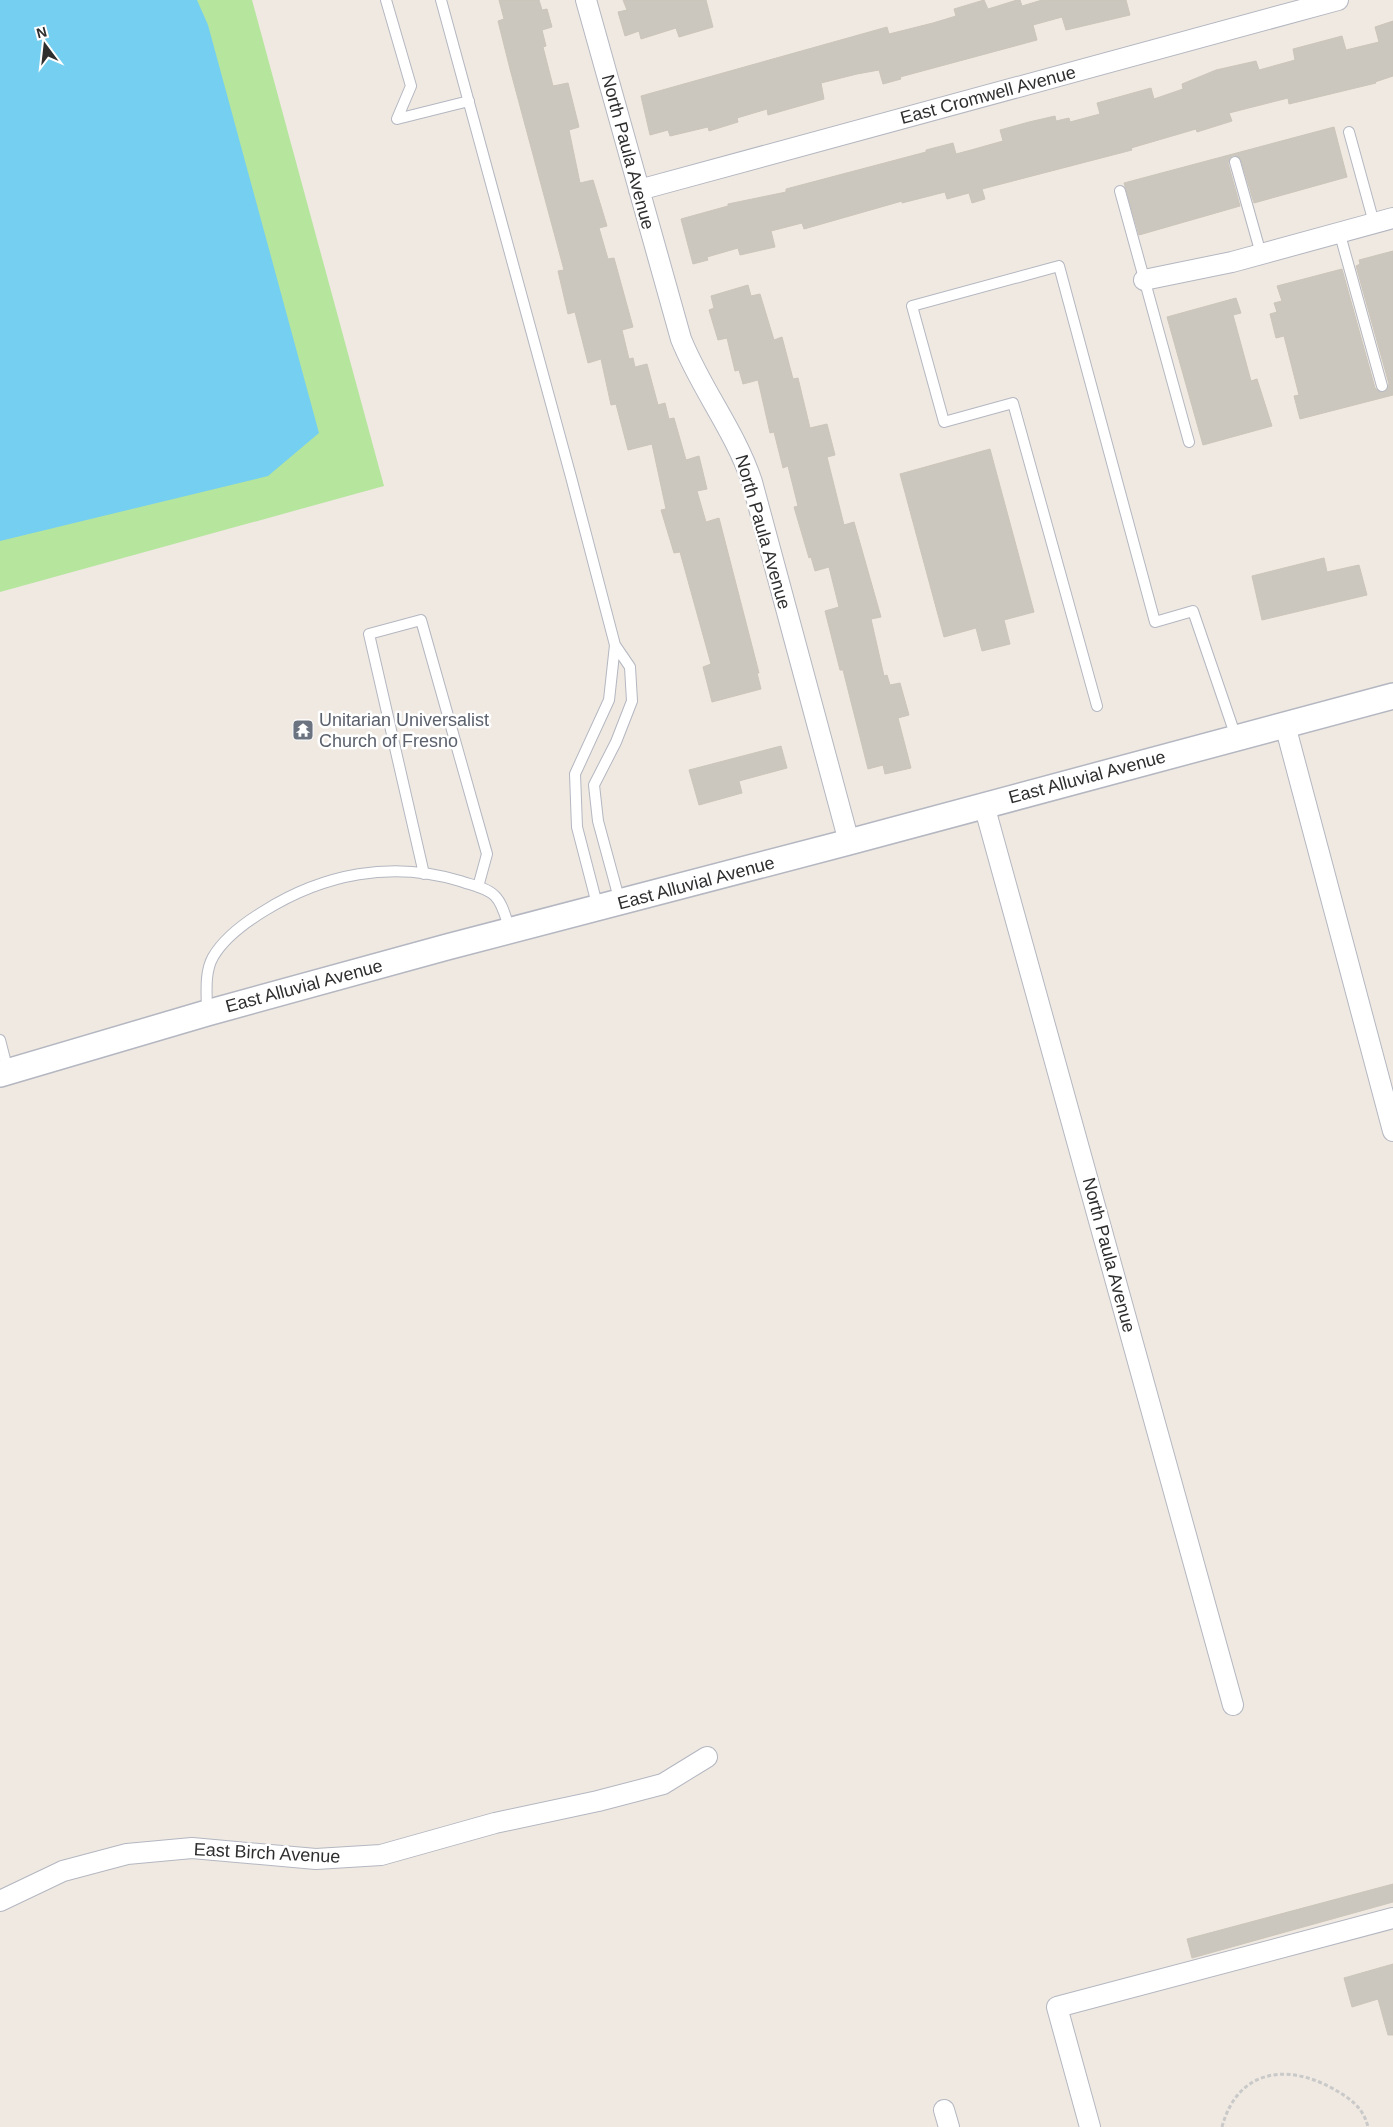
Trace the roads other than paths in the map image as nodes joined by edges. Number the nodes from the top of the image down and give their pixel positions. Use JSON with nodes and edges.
{"nodes":[{"id":1,"x":386,"y":0,"type":"edge"},
{"id":2,"x":441,"y":0,"type":"edge"},
{"id":3,"x":586,"y":0,"type":"edge"},
{"id":4,"x":1338,"y":0,"type":"edge"},
{"id":5,"x":469,"y":102,"type":"junction"},
{"id":6,"x":1349,"y":132,"type":"dead end"},
{"id":7,"x":1235,"y":162,"type":"dead end"},
{"id":8,"x":639,"y":190,"type":"junction"},
{"id":9,"x":1120,"y":191,"type":"dead end"},
{"id":10,"x":1383,"y":220,"type":"edge"},
{"id":11,"x":1339,"y":231,"type":"junction"},
{"id":12,"x":1261,"y":254,"type":"junction"},
{"id":13,"x":1144,"y":280,"type":"junction"},
{"id":14,"x":1382,"y":386,"type":"dead end"},
{"id":15,"x":1189,"y":442,"type":"dead end"},
{"id":16,"x":615,"y":644,"type":"junction"},
{"id":17,"x":1393,"y":696,"type":"edge"},
{"id":18,"x":1098,"y":706,"type":"dead end"},
{"id":19,"x":1285,"y":725,"type":"junction"},
{"id":20,"x":1236,"y":737,"type":"junction"},
{"id":21,"x":984,"y":805,"type":"junction"},
{"id":22,"x":849,"y":842,"type":"junction"},
{"id":23,"x":424,"y":874,"type":"junction"},
{"id":24,"x":478,"y":887,"type":"junction"},
{"id":25,"x":609,"y":905,"type":"junction"},
{"id":26,"x":511,"y":931,"type":"junction"},
{"id":27,"x":207,"y":1013,"type":"junction"},
{"id":28,"x":0,"y":1040,"type":"edge"},
{"id":29,"x":4,"y":1073,"type":"edge"},
{"id":30,"x":1388,"y":1090,"type":"edge"},
{"id":31,"x":1393,"y":1131,"type":"edge"},
{"id":32,"x":1233,"y":1705,"type":"dead end"},
{"id":33,"x":707,"y":1757,"type":"dead end"},
{"id":34,"x":0,"y":1901,"type":"edge"},
{"id":35,"x":1393,"y":1918,"type":"edge"},
{"id":36,"x":1090,"y":2127,"type":"edge"}],
"edges":[{"from":1,"to":5,"type":"lane"},
{"from":2,"to":5,"type":"lane"},
{"from":3,"to":8,"type":"street","name":"North Paula Avenue"},
{"from":4,"to":8,"type":"street","name":"East Cromwell Avenue"},
{"from":5,"to":16,"type":"lane"},
{"from":6,"to":10,"type":"lane"},
{"from":7,"to":12,"type":"lane"},
{"from":8,"to":22,"type":"street","name":"North Paula Avenue"},
{"from":9,"to":13,"type":"lane"},
{"from":10,"to":11,"type":"street"},
{"from":11,"to":12,"type":"street"},
{"from":11,"to":14,"type":"lane"},
{"from":12,"to":13,"type":"street"},
{"from":13,"to":15,"type":"lane"},
{"from":16,"to":25,"type":"lane"},
{"from":16,"to":25,"type":"lane"},
{"from":17,"to":19,"type":"street","name":"East Alluvial Avenue"},
{"from":18,"to":20,"type":"lane"},
{"from":19,"to":20,"type":"street","name":"East Alluvial Avenue"},
{"from":19,"to":30,"type":"street"},
{"from":20,"to":21,"type":"street","name":"East Alluvial Avenue"},
{"from":21,"to":22,"type":"street","name":"East Alluvial Avenue"},
{"from":21,"to":32,"type":"street","name":"North Paula Avenue"},
{"from":22,"to":25,"type":"street","name":"East Alluvial Avenue"},
{"from":23,"to":24,"type":"lane"},
{"from":23,"to":24,"type":"lane"},
{"from":23,"to":27,"type":"lane"},
{"from":24,"to":26,"type":"lane"},
{"from":25,"to":26,"type":"street","name":"East Alluvial Avenue"},
{"from":26,"to":27,"type":"street","name":"East Alluvial Avenue"},
{"from":27,"to":29,"type":"street","name":"East Alluvial Avenue"},
{"from":28,"to":29,"type":"lane"},
{"from":30,"to":31,"type":"street"},
{"from":33,"to":34,"type":"street","name":"East Birch Avenue"},
{"from":35,"to":36,"type":"street"}]}
